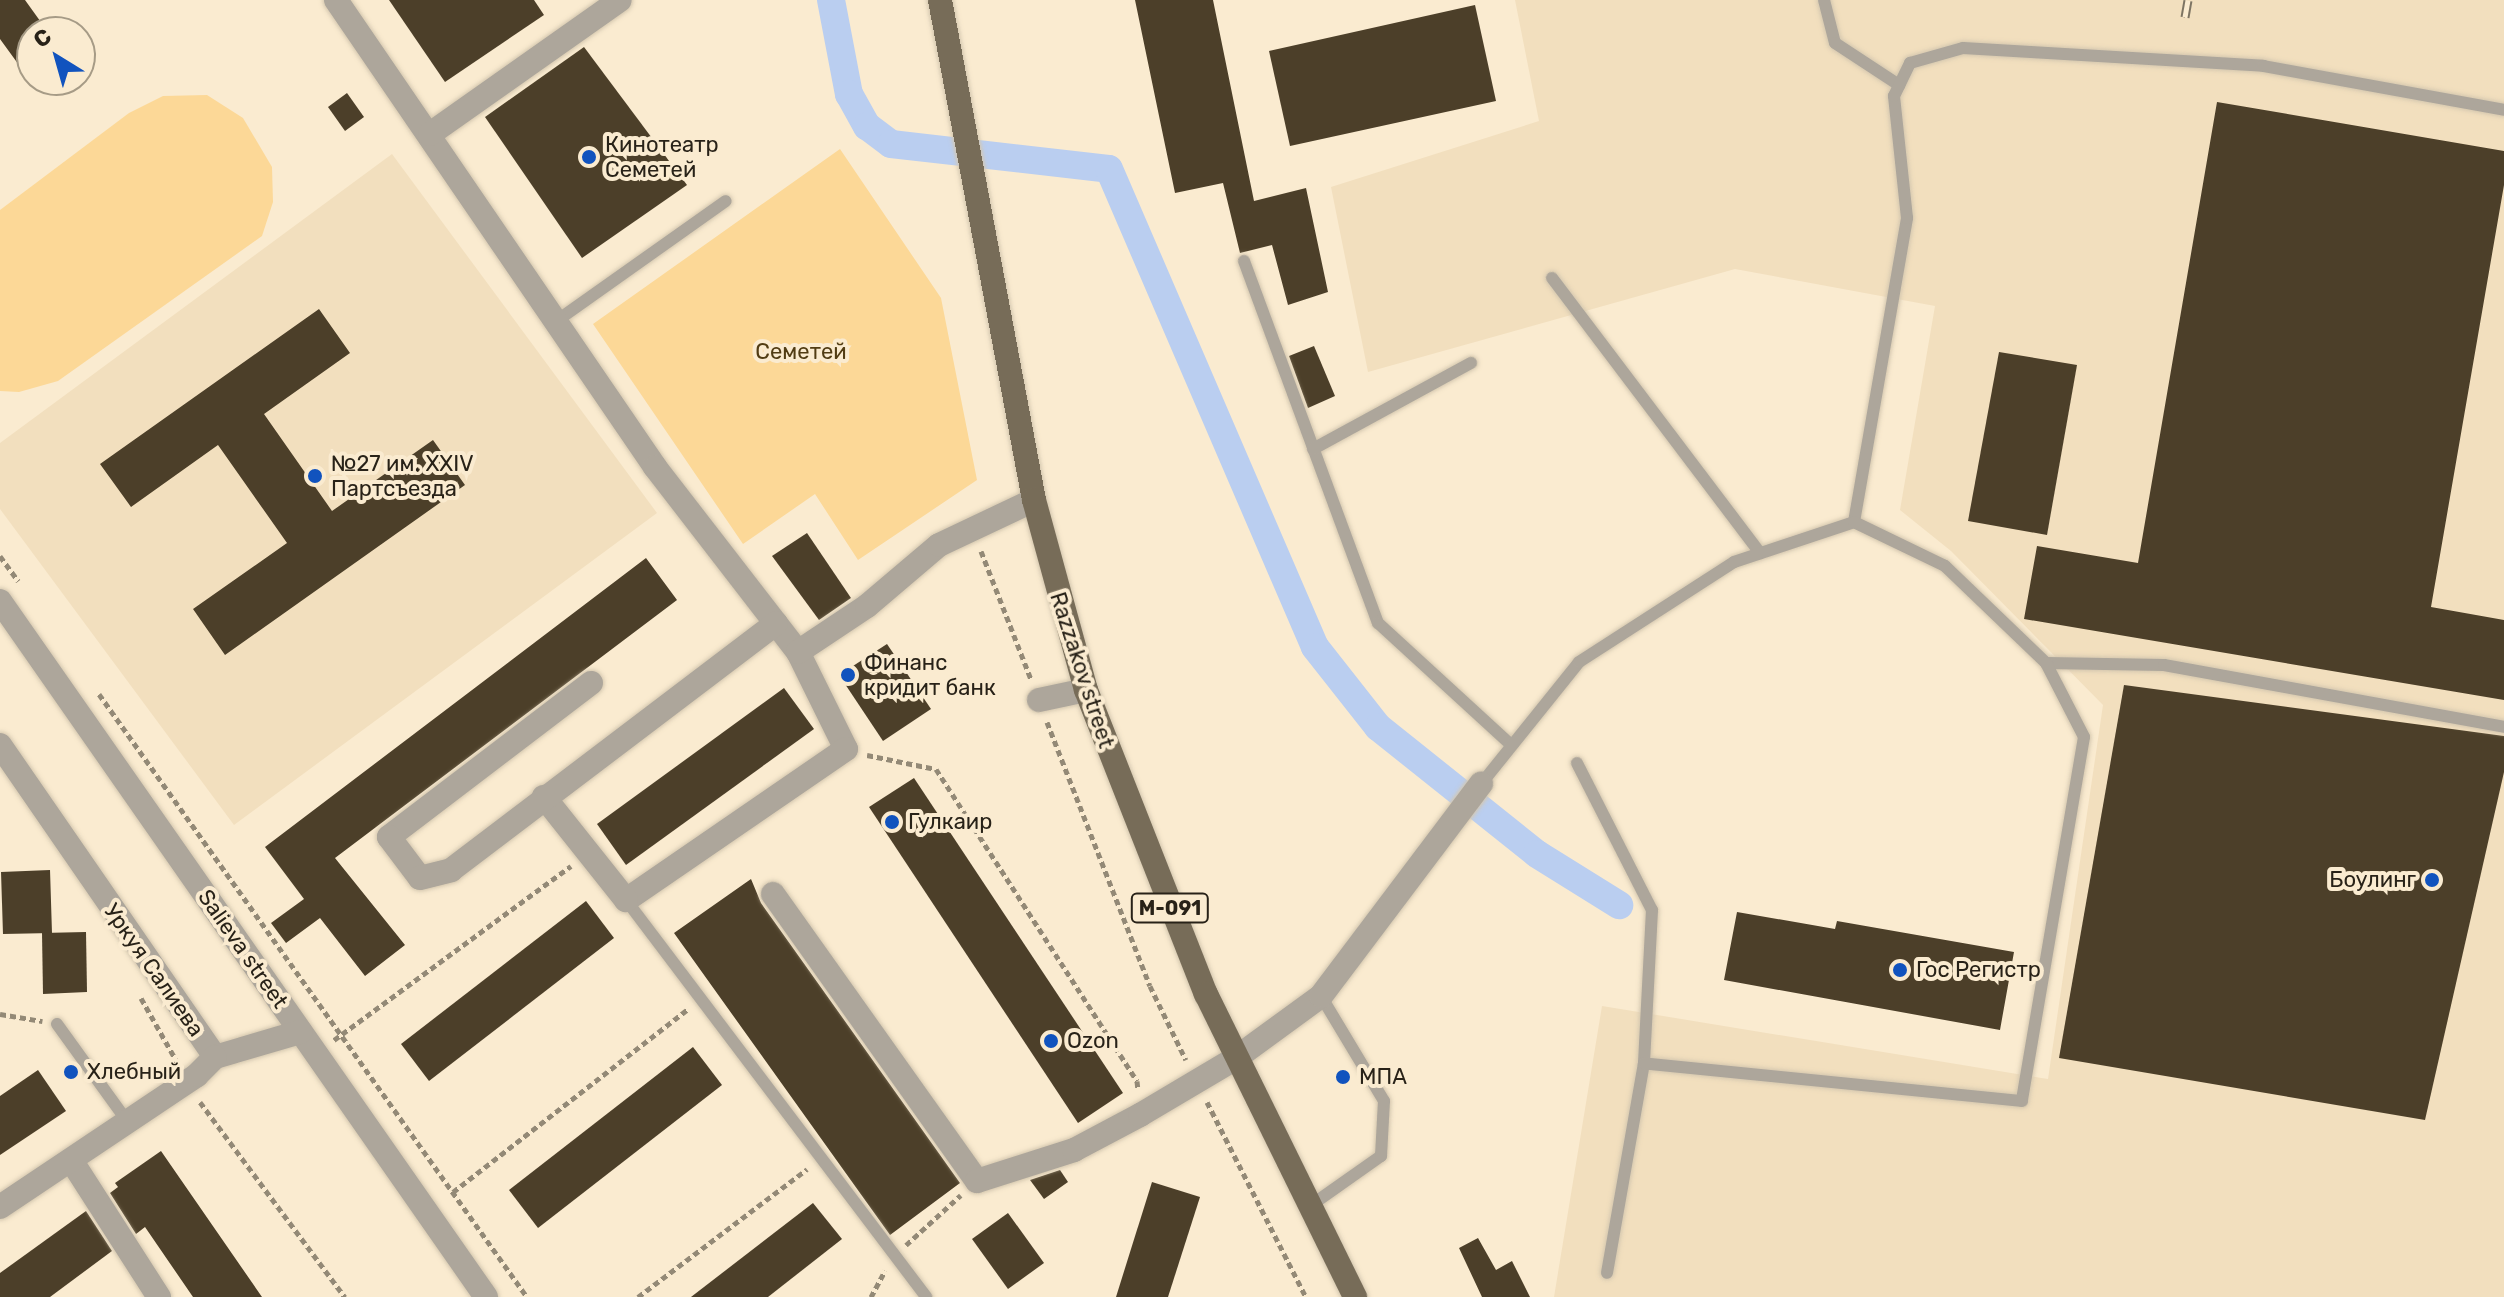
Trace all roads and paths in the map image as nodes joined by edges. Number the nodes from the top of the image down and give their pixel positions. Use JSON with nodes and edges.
{"nodes":[{"id":1,"x":336,"y":0,"type":"edge"},
{"id":2,"x":620,"y":0,"type":"edge"},
{"id":3,"x":940,"y":0,"type":"edge"},
{"id":4,"x":1824,"y":0,"type":"edge"},
{"id":5,"x":1899,"y":85,"type":"junction"},
{"id":6,"x":2504,"y":110,"type":"edge"},
{"id":7,"x":430,"y":134,"type":"junction"},
{"id":8,"x":726,"y":201,"type":"dead end"},
{"id":9,"x":1244,"y":261,"type":"dead end"},
{"id":10,"x":1552,"y":278,"type":"dead end"},
{"id":11,"x":555,"y":322,"type":"junction"},
{"id":12,"x":1471,"y":363,"type":"dead end"},
{"id":13,"x":1313,"y":449,"type":"junction"},
{"id":14,"x":1034,"y":500,"type":"junction"},
{"id":15,"x":1854,"y":522,"type":"junction"},
{"id":16,"x":971,"y":527,"type":"junction"},
{"id":17,"x":1760,"y":553,"type":"junction"},
{"id":18,"x":0,"y":556,"type":"edge"},
{"id":19,"x":28,"y":595,"type":"dead end"},
{"id":20,"x":0,"y":601,"type":"edge"},
{"id":21,"x":776,"y":623,"type":"junction"},
{"id":22,"x":798,"y":652,"type":"junction"},
{"id":23,"x":2046,"y":663,"type":"junction"},
{"id":24,"x":591,"y":683,"type":"dead end"},
{"id":25,"x":93,"y":685,"type":"dead end"},
{"id":26,"x":1086,"y":690,"type":"junction"},
{"id":27,"x":1039,"y":700,"type":"junction"},
{"id":28,"x":2504,"y":727,"type":"edge"},
{"id":29,"x":0,"y":745,"type":"edge"},
{"id":30,"x":1511,"y":745,"type":"junction"},
{"id":31,"x":846,"y":749,"type":"junction"},
{"id":32,"x":1577,"y":763,"type":"dead end"},
{"id":33,"x":1481,"y":784,"type":"joint"},
{"id":34,"x":544,"y":797,"type":"junction"},
{"id":35,"x":589,"y":854,"type":"junction"},
{"id":36,"x":773,"y":894,"type":"dead end"},
{"id":37,"x":626,"y":900,"type":"junction"},
{"id":38,"x":139,"y":996,"type":"dead end"},
{"id":39,"x":1321,"y":996,"type":"junction"},
{"id":40,"x":700,"y":999,"type":"junction"},
{"id":41,"x":0,"y":1014,"type":"edge"},
{"id":42,"x":57,"y":1024,"type":"joint"},
{"id":43,"x":300,"y":1032,"type":"junction"},
{"id":44,"x":343,"y":1034,"type":"junction"},
{"id":45,"x":317,"y":1053,"type":"junction"},
{"id":46,"x":215,"y":1057,"type":"junction"},
{"id":47,"x":1236,"y":1058,"type":"junction"},
{"id":48,"x":1644,"y":1063,"type":"junction"},
{"id":49,"x":1137,"y":1081,"type":"dead end"},
{"id":50,"x":186,"y":1082,"type":"junction"},
{"id":51,"x":1198,"y":1083,"type":"junction"},
{"id":52,"x":127,"y":1121,"type":"junction"},
{"id":53,"x":821,"y":1159,"type":"junction"},
{"id":54,"x":71,"y":1160,"type":"junction"},
{"id":55,"x":977,"y":1181,"type":"junction"},
{"id":56,"x":453,"y":1192,"type":"junction"},
{"id":57,"x":1310,"y":1206,"type":"junction"},
{"id":58,"x":0,"y":1207,"type":"edge"},
{"id":59,"x":894,"y":1256,"type":"junction"},
{"id":60,"x":1607,"y":1273,"type":"dead end"},
{"id":61,"x":159,"y":1297,"type":"edge"},
{"id":62,"x":345,"y":1297,"type":"edge"},
{"id":63,"x":486,"y":1297,"type":"edge"},
{"id":64,"x":527,"y":1297,"type":"edge"},
{"id":65,"x":638,"y":1297,"type":"edge"},
{"id":66,"x":871,"y":1297,"type":"edge"},
{"id":67,"x":926,"y":1297,"type":"edge"},
{"id":68,"x":1306,"y":1297,"type":"edge"},
{"id":69,"x":1355,"y":1297,"type":"edge"}],
"edges":[{"from":1,"to":7,"type":"street"},
{"from":2,"to":7,"type":"street"},
{"from":3,"to":14,"type":"main road","name":"Razzakov street","number":"М-091"},
{"from":4,"to":5,"type":"lane"},
{"from":5,"to":6,"type":"lane"},
{"from":5,"to":15,"type":"lane"},
{"from":7,"to":11,"type":"street"},
{"from":8,"to":11,"type":"lane"},
{"from":9,"to":13,"type":"lane"},
{"from":10,"to":17,"type":"lane"},
{"from":11,"to":21,"type":"street"},
{"from":12,"to":13,"type":"lane"},
{"from":13,"to":30,"type":"lane"},
{"from":14,"to":16,"type":"street"},
{"from":14,"to":26,"type":"main road","name":"Razzakov street","number":"М-091"},
{"from":15,"to":17,"type":"lane"},
{"from":15,"to":23,"type":"lane"},
{"from":16,"to":22,"type":"street"},
{"from":16,"to":27,"type":"path"},
{"from":17,"to":30,"type":"lane"},
{"from":18,"to":19,"type":"path"},
{"from":20,"to":43,"type":"street","name":"Salieva street"},
{"from":21,"to":22,"type":"street"},
{"from":21,"to":34,"type":"street"},
{"from":22,"to":31,"type":"street"},
{"from":23,"to":28,"type":"lane"},
{"from":23,"to":48,"type":"lane"},
{"from":24,"to":34,"type":"street"},
{"from":25,"to":44,"type":"path"},
{"from":26,"to":27,"type":"street"},
{"from":26,"to":47,"type":"main road","name":"Razzakov street","number":"М-091"},
{"from":27,"to":51,"type":"path"},
{"from":29,"to":46,"type":"street","name":"Уркуя Салиева"},
{"from":30,"to":33,"type":"lane"},
{"from":31,"to":37,"type":"street"},
{"from":31,"to":49,"type":"path"},
{"from":32,"to":48,"type":"lane"},
{"from":33,"to":39,"type":"street"},
{"from":34,"to":35,"type":"street"},
{"from":35,"to":37,"type":"street"},
{"from":35,"to":44,"type":"path"},
{"from":36,"to":55,"type":"street"},
{"from":37,"to":40,"type":"lane"},
{"from":38,"to":50,"type":"path"},
{"from":39,"to":47,"type":"street"},
{"from":39,"to":57,"type":"lane"},
{"from":40,"to":53,"type":"lane"},
{"from":40,"to":56,"type":"path"},
{"from":41,"to":42,"type":"path"},
{"from":42,"to":52,"type":"lane"},
{"from":43,"to":45,"type":"street","name":"Salieva street"},
{"from":43,"to":46,"type":"street"},
{"from":44,"to":45,"type":"path"},
{"from":44,"to":56,"type":"path"},
{"from":45,"to":63,"type":"street","name":"Salieva street"},
{"from":46,"to":50,"type":"street","name":"Уркуя Салиева"},
{"from":47,"to":51,"type":"street"},
{"from":47,"to":57,"type":"main road","name":"Razzakov street","number":"М-091"},
{"from":48,"to":60,"type":"lane"},
{"from":50,"to":52,"type":"street","name":"Уркуя Салиева"},
{"from":50,"to":62,"type":"path"},
{"from":51,"to":55,"type":"street"},
{"from":51,"to":68,"type":"path"},
{"from":52,"to":54,"type":"street","name":"Уркуя Салиева"},
{"from":53,"to":59,"type":"lane"},
{"from":53,"to":65,"type":"path"},
{"from":54,"to":58,"type":"street","name":"Уркуя Салиева"},
{"from":54,"to":61,"type":"street"},
{"from":55,"to":59,"type":"path"},
{"from":56,"to":64,"type":"path"},
{"from":57,"to":69,"type":"main road","name":"Razzakov street","number":"М-091"},
{"from":59,"to":66,"type":"path"},
{"from":59,"to":67,"type":"lane"}]}
